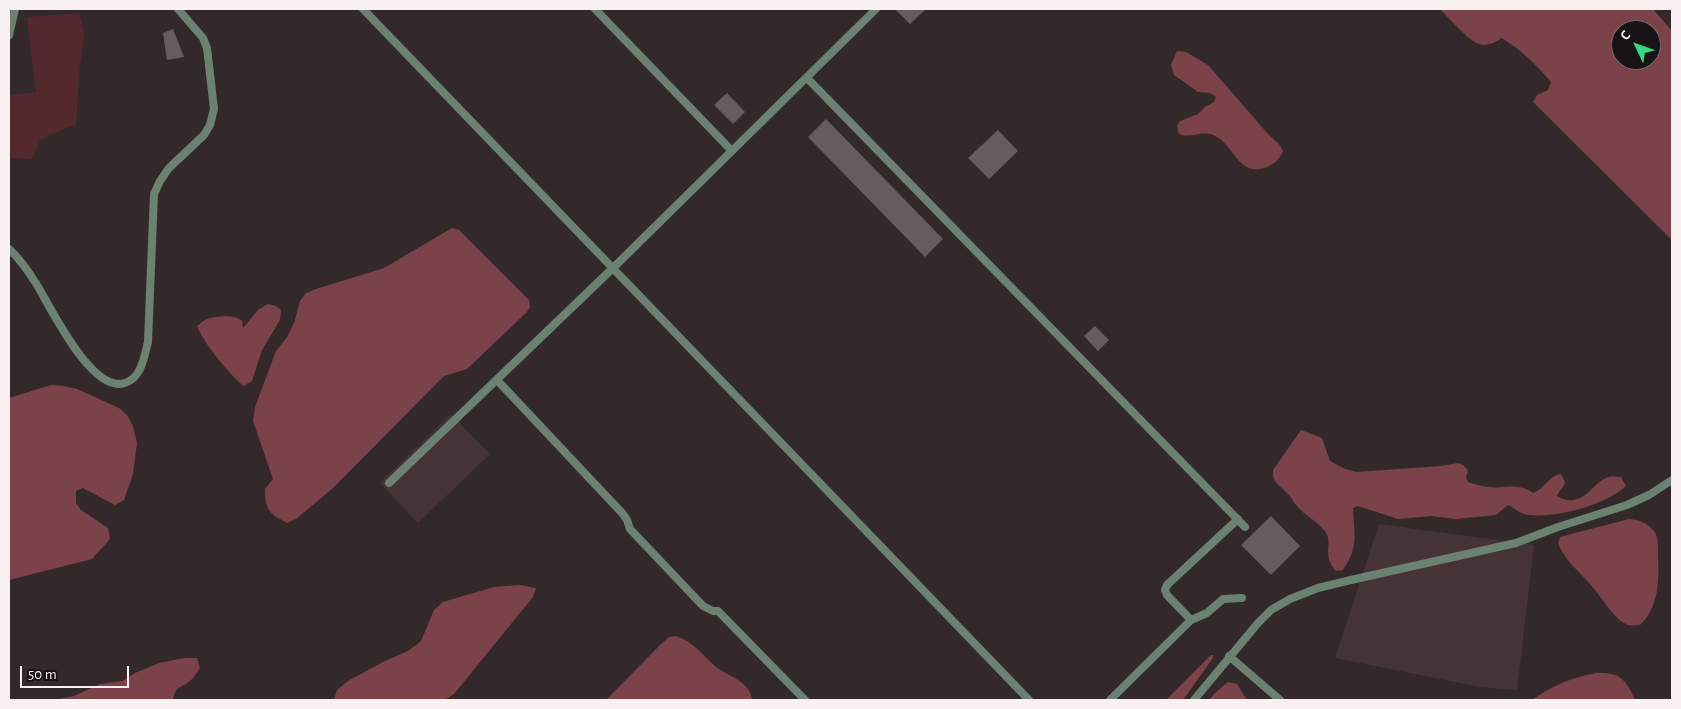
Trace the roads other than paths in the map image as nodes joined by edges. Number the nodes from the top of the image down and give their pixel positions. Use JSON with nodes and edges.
{"nodes":[{"id":1,"x":15,"y":9,"type":"edge"},
{"id":2,"x":178,"y":9,"type":"edge"},
{"id":3,"x":364,"y":9,"type":"edge"},
{"id":4,"x":595,"y":9,"type":"edge"},
{"id":5,"x":876,"y":9,"type":"edge"},
{"id":6,"x":9,"y":35,"type":"edge"},
{"id":7,"x":807,"y":78,"type":"junction"},
{"id":8,"x":732,"y":152,"type":"junction"},
{"id":9,"x":9,"y":248,"type":"edge"},
{"id":10,"x":613,"y":268,"type":"junction"},
{"id":11,"x":497,"y":380,"type":"junction"},
{"id":12,"x":1672,"y":480,"type":"edge"},
{"id":13,"x":389,"y":483,"type":"dead end"},
{"id":14,"x":1238,"y":519,"type":"junction"},
{"id":15,"x":1245,"y":527,"type":"dead end"},
{"id":16,"x":1242,"y":598,"type":"dead end"},
{"id":17,"x":1191,"y":620,"type":"junction"},
{"id":18,"x":1229,"y":656,"type":"junction"},
{"id":19,"x":804,"y":700,"type":"edge"},
{"id":20,"x":1029,"y":700,"type":"edge"},
{"id":21,"x":1110,"y":700,"type":"edge"},
{"id":22,"x":1194,"y":700,"type":"edge"},
{"id":23,"x":1280,"y":700,"type":"edge"}],
"edges":[{"from":1,"to":6,"type":"lane"},
{"from":2,"to":9,"type":"lane"},
{"from":3,"to":10,"type":"lane"},
{"from":4,"to":8,"type":"lane"},
{"from":5,"to":7,"type":"lane"},
{"from":7,"to":8,"type":"lane"},
{"from":7,"to":14,"type":"lane"},
{"from":8,"to":10,"type":"lane"},
{"from":10,"to":11,"type":"lane"},
{"from":10,"to":20,"type":"lane"},
{"from":11,"to":13,"type":"lane"},
{"from":11,"to":19,"type":"lane"},
{"from":12,"to":18,"type":"lane"},
{"from":14,"to":15,"type":"lane"},
{"from":14,"to":17,"type":"lane"},
{"from":16,"to":17,"type":"lane"},
{"from":17,"to":21,"type":"lane"},
{"from":18,"to":22,"type":"lane"},
{"from":18,"to":23,"type":"lane"}]}
